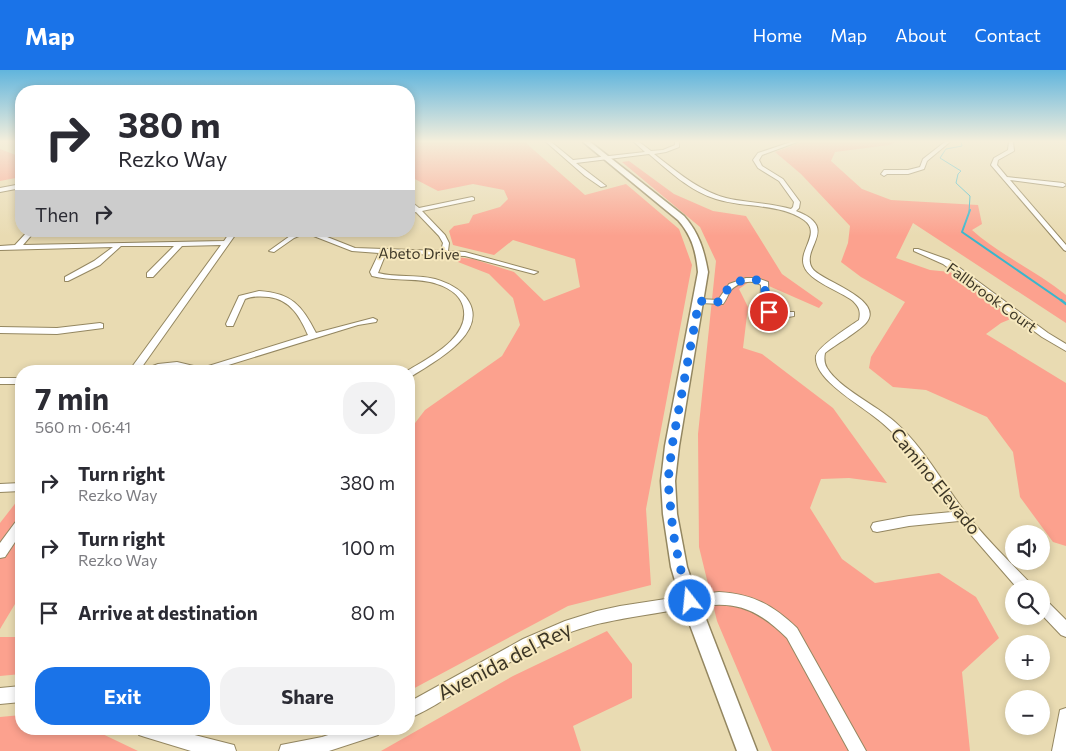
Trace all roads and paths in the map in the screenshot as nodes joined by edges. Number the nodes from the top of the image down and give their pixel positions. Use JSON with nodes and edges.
{"nodes":[{"id":1,"x":585,"y":173,"type":"edge"},
{"id":2,"x":625,"y":173,"type":"edge"},
{"id":3,"x":678,"y":173,"type":"edge"},
{"id":4,"x":769,"y":173,"type":"edge"},
{"id":5,"x":1001,"y":173,"type":"edge"},
{"id":6,"x":1005,"y":178,"type":"junction"},
{"id":7,"x":1063,"y":185,"type":"dead end"},
{"id":8,"x":603,"y":186,"type":"dead end"},
{"id":9,"x":15,"y":187,"type":"edge"},
{"id":10,"x":0,"y":190,"type":"edge"},
{"id":11,"x":472,"y":199,"type":"dead end"},
{"id":12,"x":415,"y":207,"type":"edge"},
{"id":13,"x":418,"y":210,"type":"junction"},
{"id":14,"x":415,"y":211,"type":"edge"},
{"id":15,"x":791,"y":212,"type":"junction"},
{"id":16,"x":26,"y":237,"type":"edge"},
{"id":17,"x":230,"y":237,"type":"edge"},
{"id":18,"x":292,"y":237,"type":"edge"},
{"id":19,"x":319,"y":237,"type":"edge"},
{"id":20,"x":120,"y":244,"type":"junction"},
{"id":21,"x":225,"y":244,"type":"junction"},
{"id":22,"x":179,"y":245,"type":"junction"},
{"id":23,"x":17,"y":247,"type":"junction"},
{"id":24,"x":0,"y":248,"type":"edge"},
{"id":25,"x":1066,"y":249,"type":"edge"},
{"id":26,"x":916,"y":250,"type":"dead end"},
{"id":27,"x":272,"y":251,"type":"dead end"},
{"id":28,"x":382,"y":252,"type":"junction"},
{"id":29,"x":444,"y":252,"type":"junction"},
{"id":30,"x":534,"y":272,"type":"dead end"},
{"id":31,"x":150,"y":275,"type":"dead end"},
{"id":32,"x":68,"y":279,"type":"dead end"},
{"id":33,"x":699,"y":301,"type":"junction"},
{"id":34,"x":791,"y":314,"type":"dead end"},
{"id":35,"x":372,"y":320,"type":"dead end"},
{"id":36,"x":230,"y":324,"type":"dead end"},
{"id":37,"x":100,"y":326,"type":"dead end"},
{"id":38,"x":0,"y":330,"type":"edge"},
{"id":39,"x":312,"y":336,"type":"junction"},
{"id":40,"x":1066,"y":348,"type":"edge"},
{"id":41,"x":138,"y":365,"type":"edge"},
{"id":42,"x":215,"y":365,"type":"edge"},
{"id":43,"x":415,"y":370,"type":"edge"},
{"id":44,"x":0,"y":381,"type":"edge"},
{"id":45,"x":15,"y":381,"type":"edge"},
{"id":46,"x":15,"y":487,"type":"edge"},
{"id":47,"x":0,"y":488,"type":"edge"},
{"id":48,"x":962,"y":516,"type":"junction"},
{"id":49,"x":878,"y":527,"type":"dead end"},
{"id":50,"x":15,"y":532,"type":"edge"},
{"id":51,"x":0,"y":553,"type":"edge"},
{"id":52,"x":1019,"y":580,"type":"edge"},
{"id":53,"x":690,"y":601,"type":"junction"},
{"id":54,"x":1050,"y":613,"type":"edge"},
{"id":55,"x":1066,"y":630,"type":"edge"},
{"id":56,"x":15,"y":695,"type":"edge"},
{"id":57,"x":0,"y":696,"type":"edge"},
{"id":58,"x":415,"y":707,"type":"edge"},
{"id":59,"x":1066,"y":716,"type":"edge"},
{"id":60,"x":165,"y":735,"type":"edge"},
{"id":61,"x":353,"y":735,"type":"edge"},
{"id":62,"x":228,"y":751,"type":"edge"},
{"id":63,"x":287,"y":751,"type":"edge"},
{"id":64,"x":747,"y":751,"type":"edge"},
{"id":65,"x":858,"y":751,"type":"edge"},
{"id":66,"x":1060,"y":751,"type":"edge"}],
"edges":[{"from":1,"to":8,"type":"street"},
{"from":2,"to":33,"type":"main road"},
{"from":3,"to":15,"type":"street","name":"Camino Elevado"},
{"from":4,"to":15,"type":"street"},
{"from":5,"to":6,"type":"street"},
{"from":6,"to":7,"type":"street"},
{"from":6,"to":25,"type":"street"},
{"from":9,"to":10,"type":"street"},
{"from":11,"to":13,"type":"street"},
{"from":12,"to":13,"type":"street"},
{"from":13,"to":14,"type":"street"},
{"from":13,"to":29,"type":"street"},
{"from":15,"to":48,"type":"street","name":"Camino Elevado"},
{"from":16,"to":23,"type":"street"},
{"from":17,"to":21,"type":"street"},
{"from":18,"to":27,"type":"street"},
{"from":19,"to":28,"type":"street","name":"Abeto Drive"},
{"from":20,"to":22,"type":"street"},
{"from":20,"to":23,"type":"street"},
{"from":20,"to":32,"type":"street"},
{"from":21,"to":22,"type":"street"},
{"from":21,"to":41,"type":"street"},
{"from":22,"to":31,"type":"street"},
{"from":23,"to":24,"type":"street"},
{"from":26,"to":40,"type":"street","name":"Fallbrook Court"},
{"from":28,"to":29,"type":"street","name":"Abeto Drive"},
{"from":28,"to":43,"type":"street"},
{"from":29,"to":30,"type":"street","name":"Abeto Drive"},
{"from":33,"to":34,"type":"street"},
{"from":33,"to":53,"type":"main road"},
{"from":35,"to":39,"type":"street"},
{"from":36,"to":39,"type":"street"},
{"from":37,"to":38,"type":"street"},
{"from":39,"to":42,"type":"street"},
{"from":44,"to":45,"type":"street"},
{"from":46,"to":47,"type":"street"},
{"from":48,"to":49,"type":"street"},
{"from":48,"to":52,"type":"street","name":"Camino Elevado"},
{"from":50,"to":51,"type":"street"},
{"from":53,"to":58,"type":"street","name":"Avenida del Rey"},
{"from":53,"to":64,"type":"main road"},
{"from":53,"to":65,"type":"street","name":"Avenida del Rey"},
{"from":54,"to":55,"type":"street"},
{"from":56,"to":57,"type":"street"},
{"from":59,"to":66,"type":"street"},
{"from":60,"to":62,"type":"street"},
{"from":61,"to":63,"type":"street"}]}
